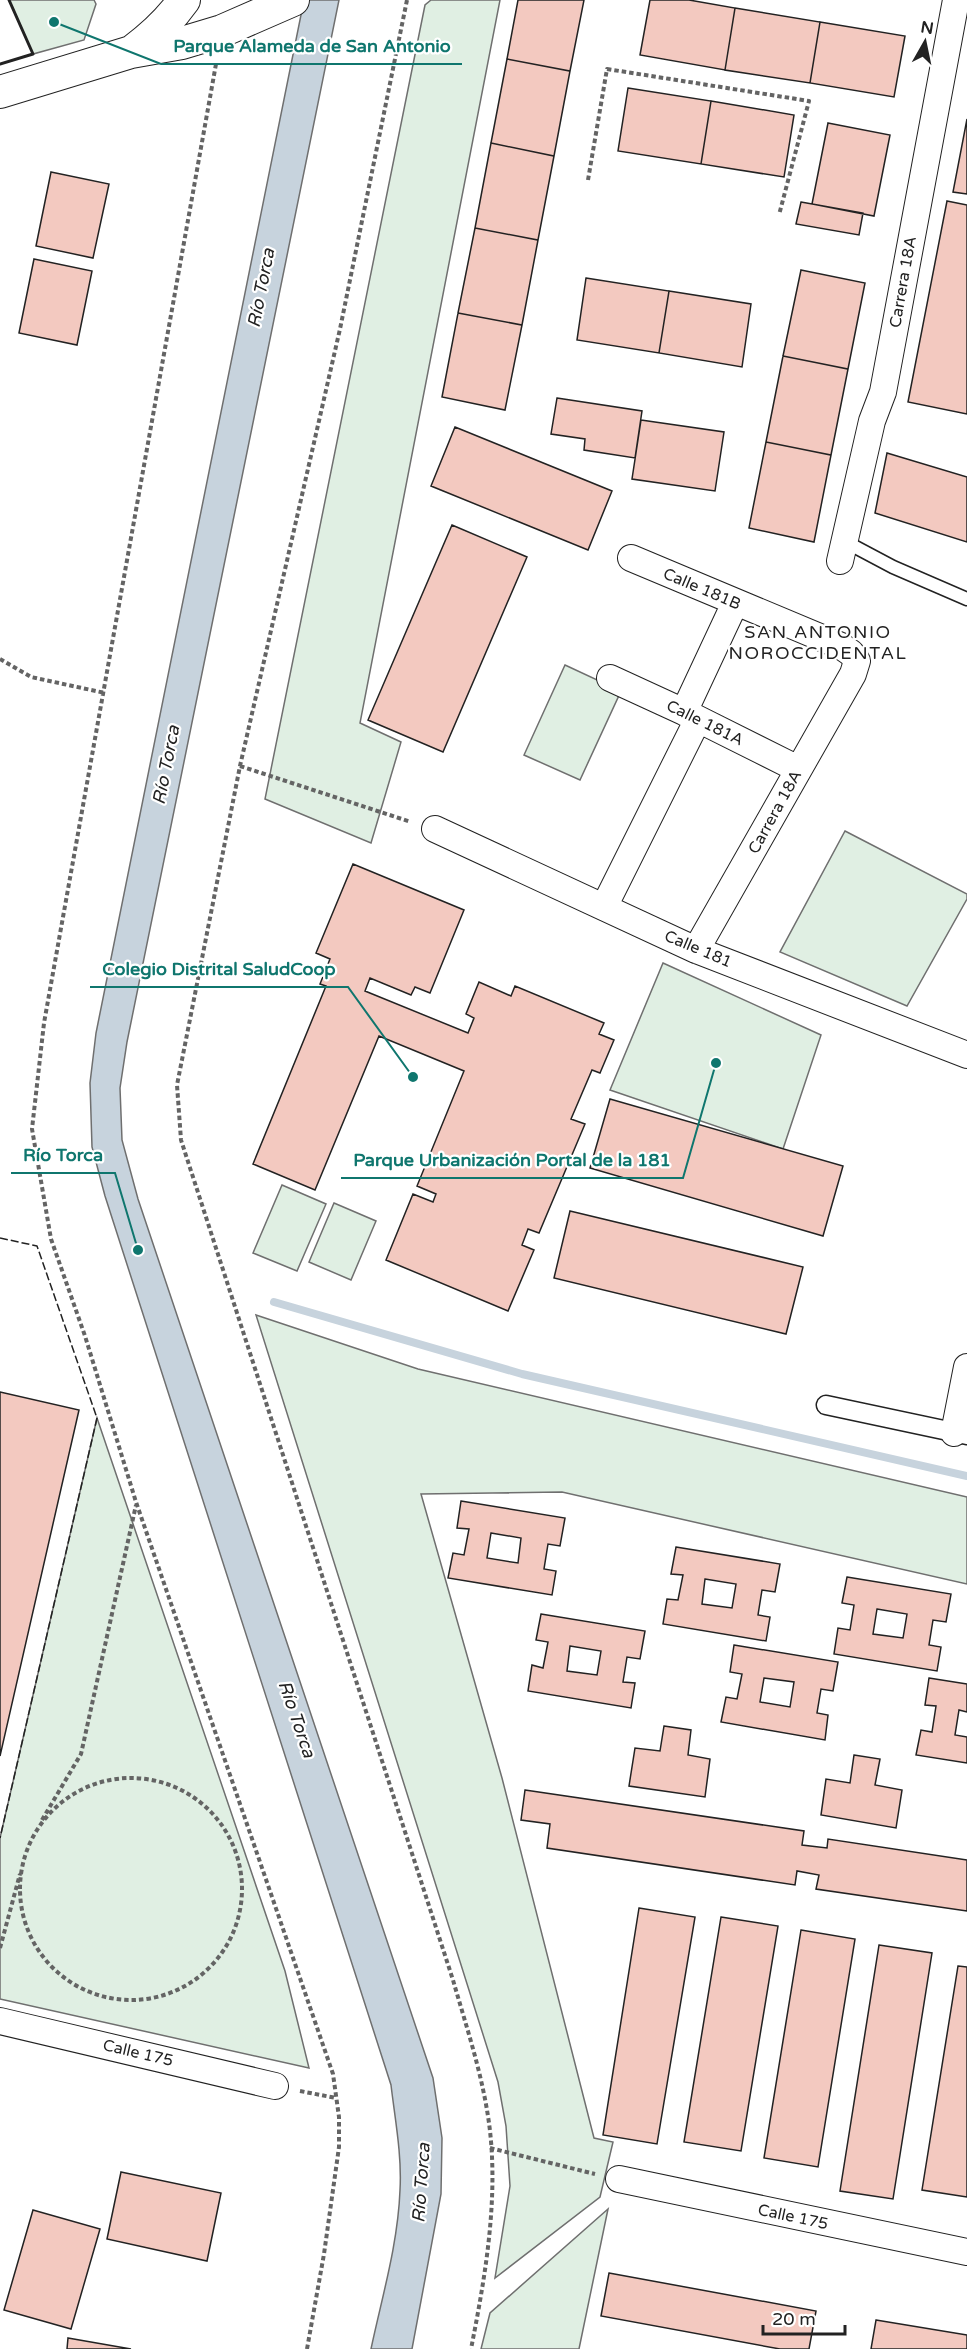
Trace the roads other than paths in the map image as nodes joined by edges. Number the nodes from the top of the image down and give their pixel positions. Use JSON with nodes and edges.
{"nodes":[{"id":1,"x":184,"y":0,"type":"edge"},
{"id":2,"x":956,"y":0,"type":"edge"},
{"id":3,"x":285,"y":4,"type":"edge"},
{"id":4,"x":131,"y":52,"type":"junction"},
{"id":5,"x":0,"y":92,"type":"edge"},
{"id":6,"x":842,"y":551,"type":"joint"},
{"id":7,"x":631,"y":558,"type":"dead end"},
{"id":8,"x":967,"y":599,"type":"edge"},
{"id":9,"x":735,"y":603,"type":"junction"},
{"id":10,"x":853,"y":674,"type":"joint"},
{"id":11,"x":610,"y":678,"type":"dead end"},
{"id":12,"x":691,"y":716,"type":"junction"},
{"id":13,"x":798,"y":769,"type":"junction"},
{"id":14,"x":435,"y":830,"type":"road end"},
{"id":15,"x":604,"y":907,"type":"junction"},
{"id":16,"x":696,"y":950,"type":"junction"},
{"id":17,"x":967,"y":1055,"type":"edge"},
{"id":18,"x":967,"y":1367,"type":"edge"},
{"id":19,"x":826,"y":1405,"type":"dead end"},
{"id":20,"x":961,"y":1434,"type":"edge"},
{"id":21,"x":0,"y":2021,"type":"edge"},
{"id":22,"x":275,"y":2086,"type":"road end"},
{"id":23,"x":619,"y":2179,"type":"road end"},
{"id":24,"x":967,"y":2252,"type":"edge"}],
"edges":[{"from":1,"to":4,"type":"street"},
{"from":2,"to":6,"type":"street","name":"Carrera 18A"},
{"from":3,"to":4,"type":"street"},
{"from":4,"to":5,"type":"street"},
{"from":6,"to":8,"type":"lane"},
{"from":7,"to":9,"type":"street","name":"Calle 181B"},
{"from":9,"to":10,"type":"street","name":"Calle 181B"},
{"from":9,"to":12,"type":"street"},
{"from":10,"to":13,"type":"street","name":"Carrera 18A"},
{"from":11,"to":12,"type":"street","name":"Calle 181A"},
{"from":12,"to":13,"type":"street","name":"Calle 181A"},
{"from":12,"to":15,"type":"street"},
{"from":13,"to":16,"type":"street","name":"Carrera 18A"},
{"from":14,"to":15,"type":"street","name":"Calle 181"},
{"from":15,"to":16,"type":"street","name":"Calle 181"},
{"from":16,"to":17,"type":"street","name":"Calle 181"},
{"from":18,"to":20,"type":"street"},
{"from":19,"to":20,"type":"street"},
{"from":21,"to":22,"type":"street","name":"Calle 175"},
{"from":23,"to":24,"type":"street","name":"Calle 175"}]}
